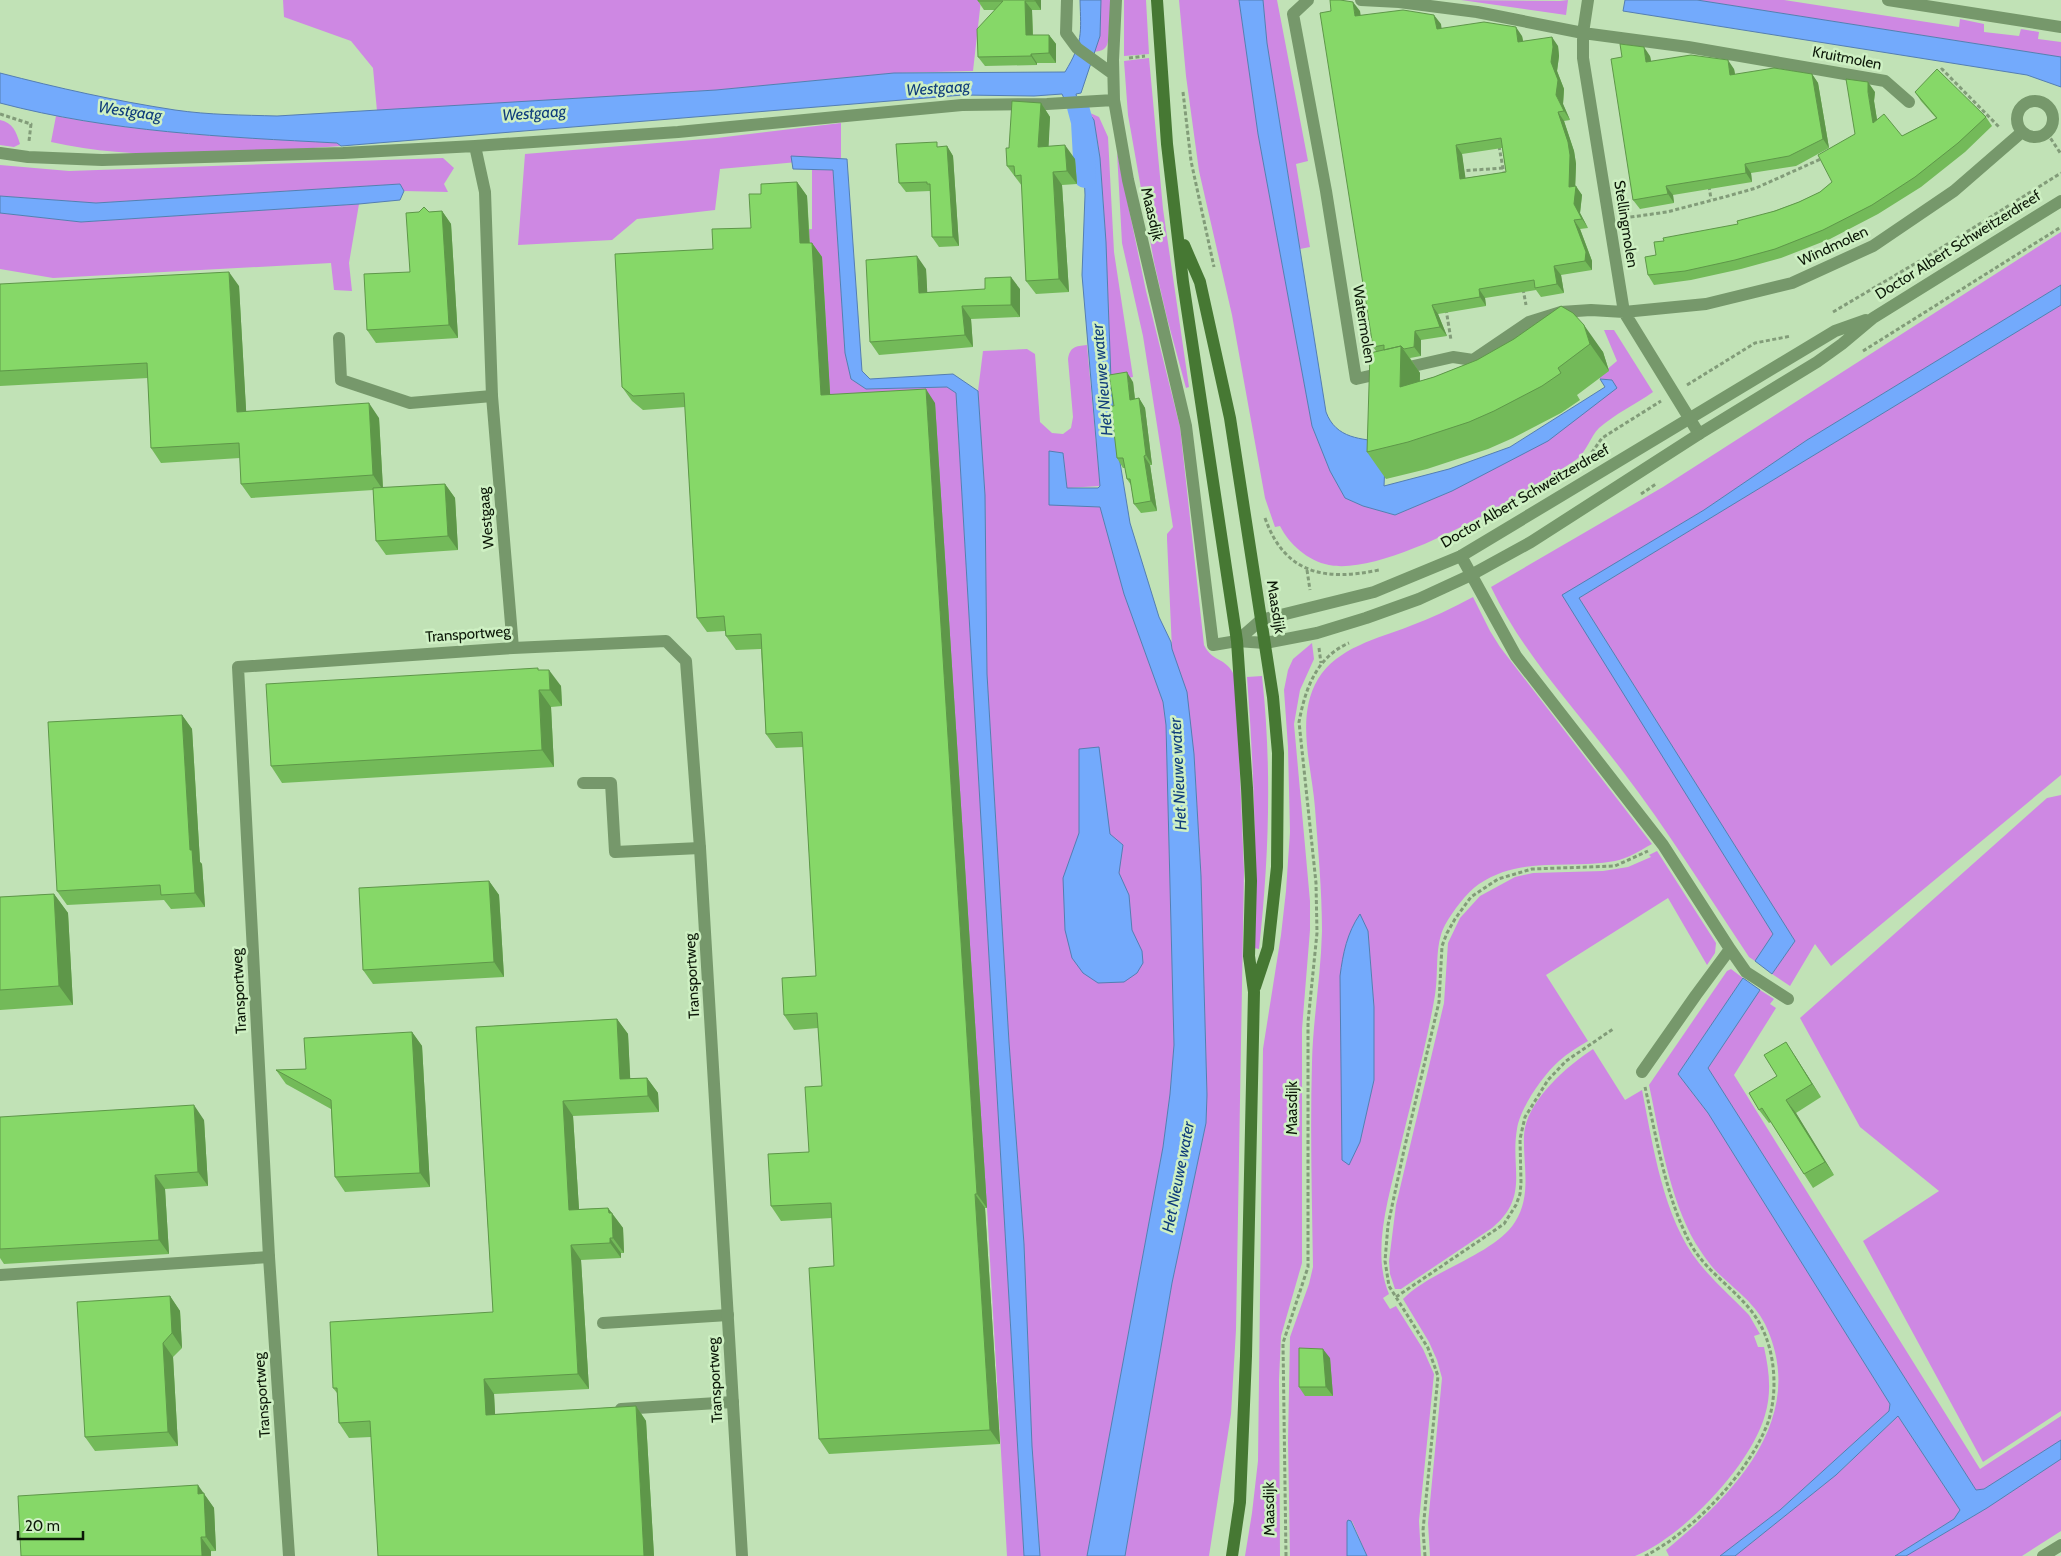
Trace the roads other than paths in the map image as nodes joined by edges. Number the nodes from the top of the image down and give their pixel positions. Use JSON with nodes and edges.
{"nodes":[{"id":1,"x":1067,"y":0,"type":"edge"},
{"id":2,"x":1116,"y":0,"type":"edge"},
{"id":3,"x":1157,"y":0,"type":"edge"},
{"id":4,"x":1308,"y":0,"type":"edge"},
{"id":5,"x":1361,"y":0,"type":"edge"},
{"id":6,"x":1588,"y":0,"type":"edge"},
{"id":7,"x":1888,"y":0,"type":"edge"},
{"id":8,"x":2061,"y":28,"type":"edge"},
{"id":9,"x":1583,"y":32,"type":"junction"},
{"id":10,"x":1113,"y":74,"type":"junction"},
{"id":11,"x":1114,"y":100,"type":"junction"},
{"id":12,"x":1909,"y":102,"type":"dead end"},
{"id":13,"x":2017,"y":136,"type":"junction"},
{"id":14,"x":476,"y":146,"type":"junction"},
{"id":15,"x":0,"y":153,"type":"edge"},
{"id":16,"x":2061,"y":200,"type":"edge"},
{"id":17,"x":1179,"y":232,"type":"junction"},
{"id":18,"x":1624,"y":312,"type":"junction"},
{"id":19,"x":1873,"y":318,"type":"junction"},
{"id":20,"x":339,"y":338,"type":"dead end"},
{"id":21,"x":492,"y":396,"type":"junction"},
{"id":22,"x":1690,"y":418,"type":"junction"},
{"id":23,"x":1700,"y":434,"type":"junction"},
{"id":24,"x":1461,"y":556,"type":"junction"},
{"id":25,"x":1471,"y":575,"type":"junction"},
{"id":26,"x":1261,"y":620,"type":"junction"},
{"id":27,"x":1237,"y":641,"type":"junction"},
{"id":28,"x":1265,"y":643,"type":"junction"},
{"id":29,"x":513,"y":648,"type":"junction"},
{"id":30,"x":583,"y":783,"type":"dead end"},
{"id":31,"x":700,"y":848,"type":"junction"},
{"id":32,"x":1730,"y":949,"type":"junction"},
{"id":33,"x":1254,"y":992,"type":"junction"},
{"id":34,"x":1788,"y":999,"type":"dead end"},
{"id":35,"x":1642,"y":1072,"type":"road end"},
{"id":36,"x":269,"y":1257,"type":"junction"},
{"id":37,"x":0,"y":1275,"type":"edge"},
{"id":38,"x":728,"y":1316,"type":"junction"},
{"id":39,"x":603,"y":1323,"type":"dead end"},
{"id":40,"x":733,"y":1402,"type":"junction"},
{"id":41,"x":605,"y":1410,"type":"edge"},
{"id":42,"x":2061,"y":1545,"type":"edge"},
{"id":43,"x":290,"y":1556,"type":"edge"},
{"id":44,"x":742,"y":1556,"type":"edge"},
{"id":45,"x":1232,"y":1556,"type":"edge"},
{"id":46,"x":2044,"y":1556,"type":"edge"}],
"edges":[{"from":1,"to":10,"type":"street"},
{"from":2,"to":10,"type":"street","name":"Maasdijk"},
{"from":3,"to":17,"type":"main road","name":"Maasdijk"},
{"from":4,"to":18,"type":"street","name":"Watermolen"},
{"from":5,"to":9,"type":"street"},
{"from":6,"to":9,"type":"street","name":"Stellingmolen"},
{"from":7,"to":8,"type":"street"},
{"from":9,"to":12,"type":"street","name":"Kruitmolen"},
{"from":9,"to":18,"type":"street","name":"Stellingmolen"},
{"from":10,"to":11,"type":"street","name":"Maasdijk"},
{"from":11,"to":14,"type":"street"},
{"from":11,"to":27,"type":"street","name":"Maasdijk"},
{"from":13,"to":13,"type":"street"},
{"from":13,"to":18,"type":"street","name":"Windmolen"},
{"from":14,"to":15,"type":"street"},
{"from":14,"to":21,"type":"street","name":"Westgaag"},
{"from":16,"to":19,"type":"street","name":"Doctor Albert Schweitzerdreef"},
{"from":17,"to":26,"type":"main road","name":"Maasdijk"},
{"from":17,"to":27,"type":"main road","name":"Maasdijk"},
{"from":18,"to":22,"type":"street","name":"Stellingmolen"},
{"from":19,"to":22,"type":"street","name":"Doctor Albert Schweitzerdreef"},
{"from":19,"to":23,"type":"street","name":"Doctor Albert Schweitzerdreef"},
{"from":20,"to":21,"type":"street"},
{"from":21,"to":29,"type":"street","name":"Westgaag"},
{"from":22,"to":23,"type":"street","name":"Stellingmolen"},
{"from":22,"to":24,"type":"street","name":"Doctor Albert Schweitzerdreef"},
{"from":23,"to":25,"type":"street","name":"Doctor Albert Schweitzerdreef"},
{"from":24,"to":25,"type":"street"},
{"from":24,"to":26,"type":"street","name":"Doctor Albert Schweitzerdreef"},
{"from":25,"to":28,"type":"street","name":"Doctor Albert Schweitzerdreef"},
{"from":25,"to":32,"type":"street"},
{"from":26,"to":27,"type":"street","name":"Doctor Albert Schweitzerdreef"},
{"from":26,"to":28,"type":"main road","name":"Maasdijk"},
{"from":27,"to":28,"type":"street","name":"Doctor Albert Schweitzerdreef"},
{"from":27,"to":33,"type":"main road","name":"Maasdijk"},
{"from":28,"to":33,"type":"main road","name":"Maasdijk"},
{"from":29,"to":31,"type":"street","name":"Transportweg"},
{"from":29,"to":36,"type":"street","name":"Transportweg"},
{"from":30,"to":31,"type":"street"},
{"from":31,"to":38,"type":"street","name":"Transportweg"},
{"from":32,"to":34,"type":"street"},
{"from":32,"to":35,"type":"street"},
{"from":33,"to":45,"type":"main road","name":"Maasdijk"},
{"from":36,"to":37,"type":"street"},
{"from":36,"to":43,"type":"street","name":"Transportweg"},
{"from":38,"to":39,"type":"street"},
{"from":38,"to":40,"type":"street","name":"Transportweg"},
{"from":40,"to":41,"type":"street"},
{"from":40,"to":44,"type":"street","name":"Transportweg"},
{"from":42,"to":46,"type":"street"}]}
